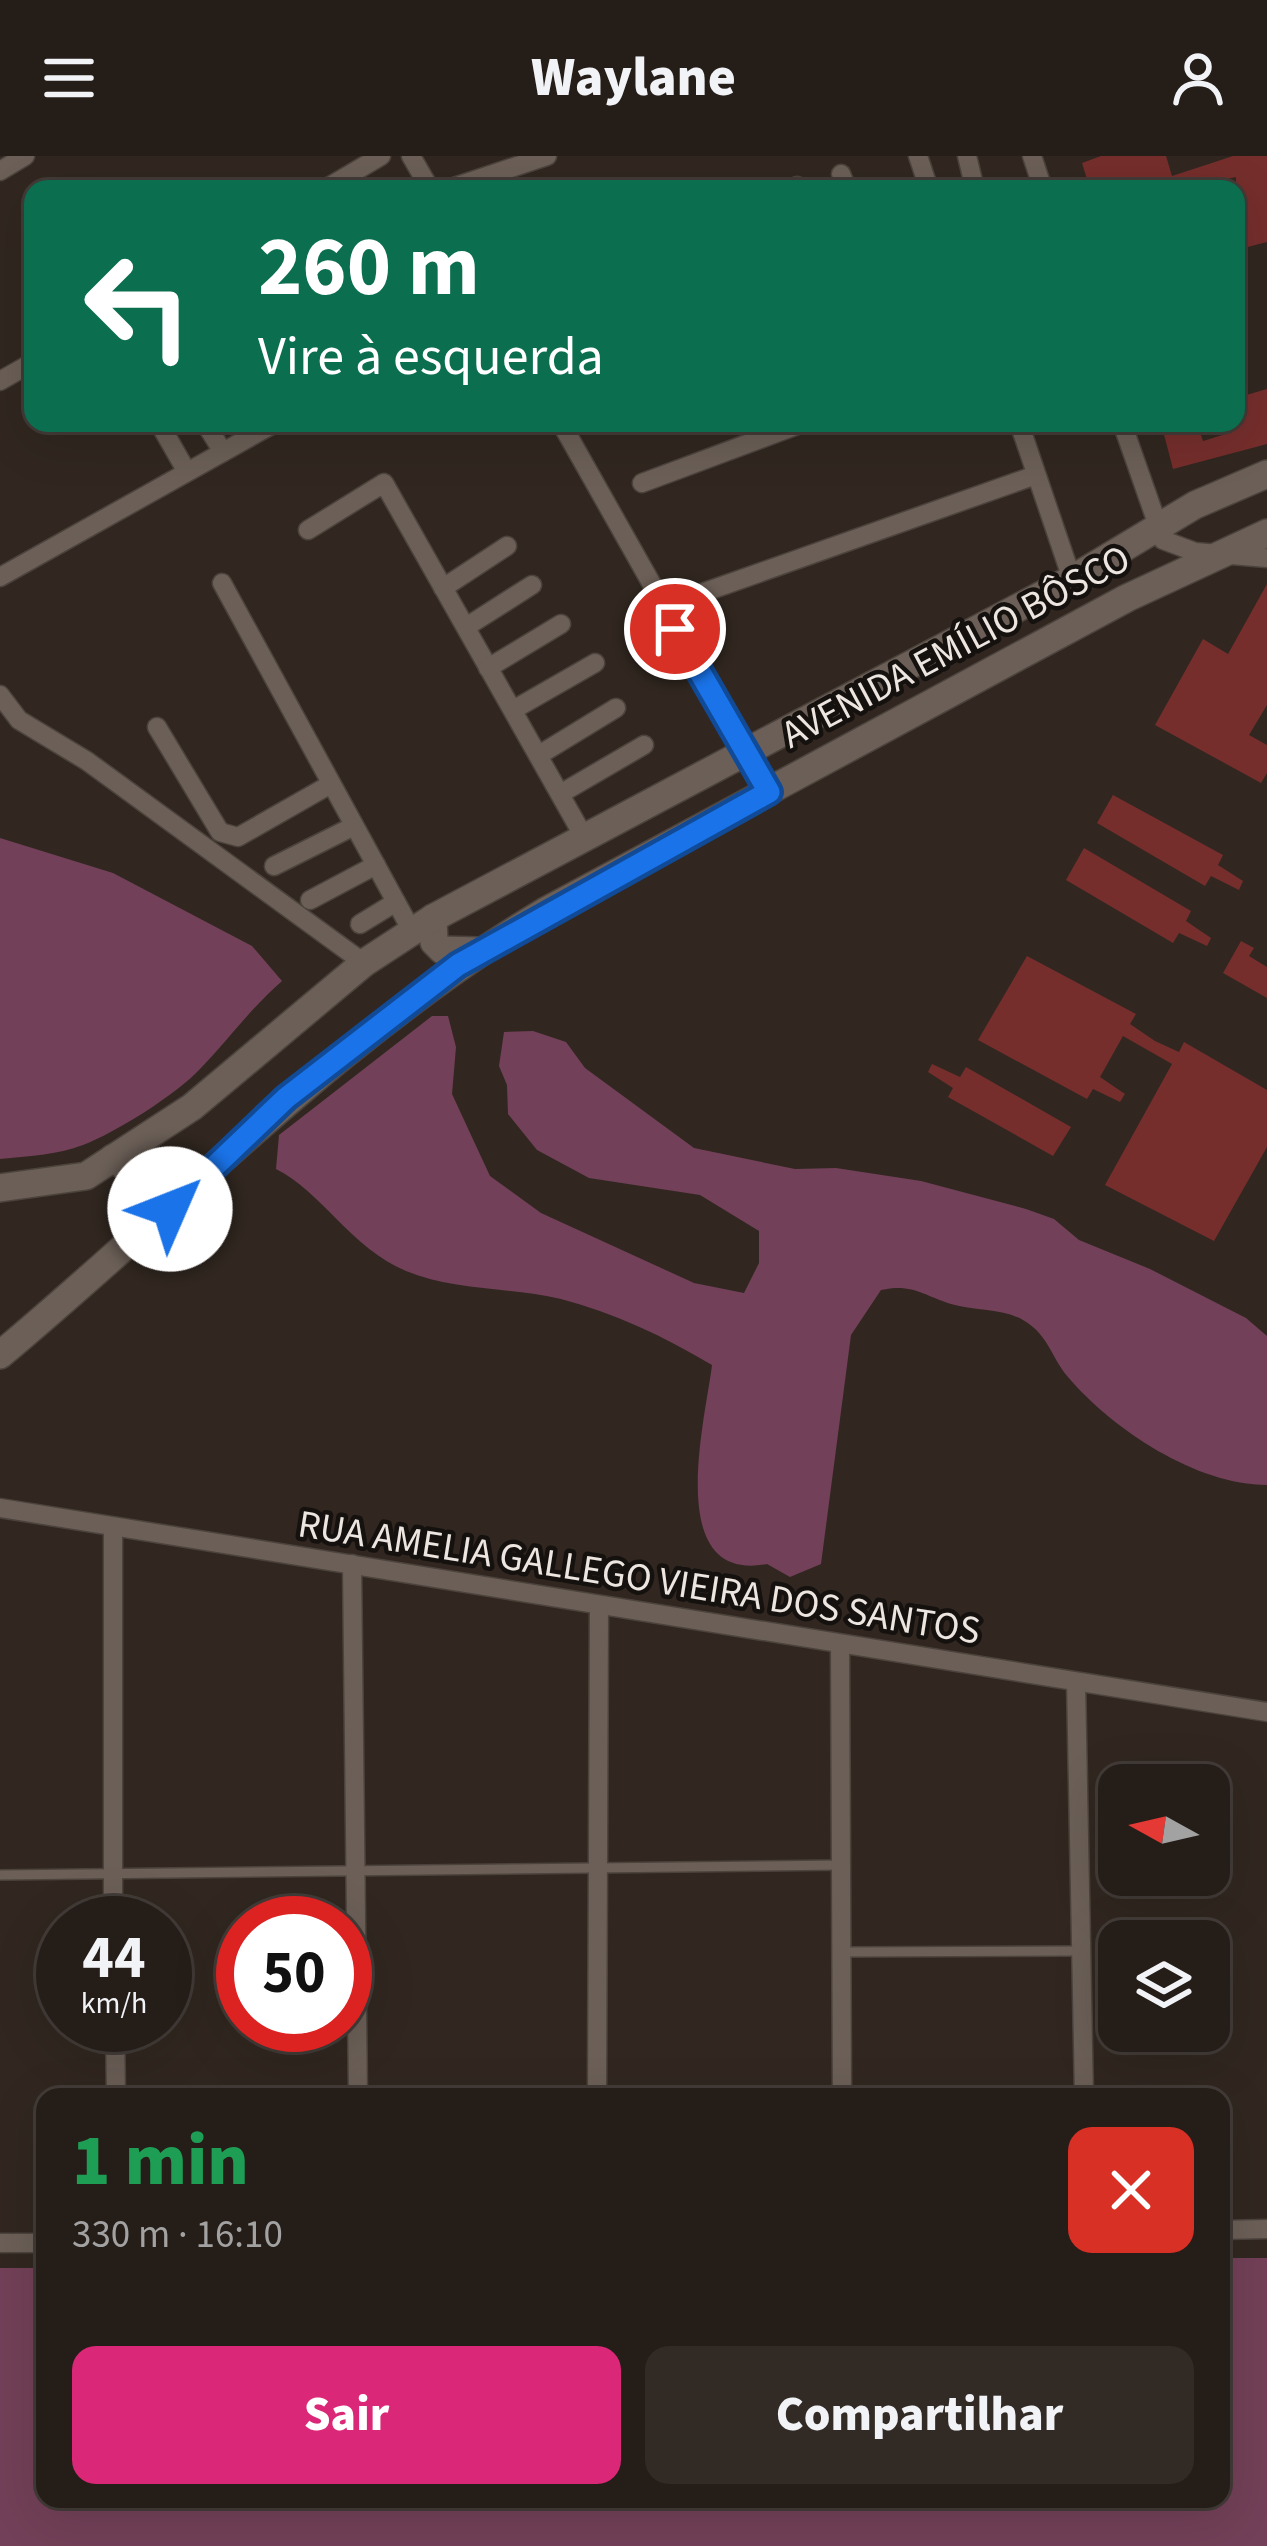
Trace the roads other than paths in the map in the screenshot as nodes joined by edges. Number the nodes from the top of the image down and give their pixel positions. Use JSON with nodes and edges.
{"nodes":[{"id":1,"x":26,"y":156,"type":"edge"},
{"id":2,"x":381,"y":156,"type":"edge"},
{"id":3,"x":547,"y":156,"type":"edge"},
{"id":4,"x":0,"y":171,"type":"edge"},
{"id":5,"x":340,"y":180,"type":"edge"},
{"id":6,"x":475,"y":180,"type":"edge"},
{"id":7,"x":164,"y":432,"type":"edge"},
{"id":8,"x":211,"y":432,"type":"edge"},
{"id":9,"x":256,"y":432,"type":"edge"},
{"id":10,"x":566,"y":432,"type":"edge"},
{"id":11,"x":779,"y":432,"type":"edge"},
{"id":12,"x":1021,"y":432,"type":"edge"},
{"id":13,"x":1125,"y":432,"type":"edge"},
{"id":14,"x":223,"y":452,"type":"junction"},
{"id":15,"x":188,"y":472,"type":"junction"},
{"id":16,"x":1267,"y":474,"type":"edge"},
{"id":17,"x":1036,"y":475,"type":"junction"},
{"id":18,"x":642,"y":483,"type":"dead end"},
{"id":19,"x":1157,"y":529,"type":"junction"},
{"id":20,"x":308,"y":530,"type":"dead end"},
{"id":21,"x":1267,"y":533,"type":"edge"},
{"id":22,"x":507,"y":546,"type":"dead end"},
{"id":23,"x":1219,"y":554,"type":"junction"},
{"id":24,"x":1267,"y":558,"type":"edge"},
{"id":25,"x":0,"y":577,"type":"edge"},
{"id":26,"x":1072,"y":579,"type":"junction"},
{"id":27,"x":222,"y":583,"type":"dead end"},
{"id":28,"x":532,"y":585,"type":"dead end"},
{"id":29,"x":443,"y":588,"type":"junction"},
{"id":30,"x":702,"y":593,"type":"dead end"},
{"id":31,"x":561,"y":624,"type":"dead end"},
{"id":32,"x":466,"y":627,"type":"junction"},
{"id":33,"x":595,"y":664,"type":"dead end"},
{"id":34,"x":488,"y":668,"type":"junction"},
{"id":35,"x":0,"y":695,"type":"edge"},
{"id":36,"x":616,"y":708,"type":"dead end"},
{"id":37,"x":513,"y":710,"type":"junction"},
{"id":38,"x":157,"y":727,"type":"dead end"},
{"id":39,"x":644,"y":746,"type":"dead end"},
{"id":40,"x":744,"y":753,"type":"junction"},
{"id":41,"x":538,"y":755,"type":"junction"},
{"id":42,"x":332,"y":784,"type":"junction"},
{"id":43,"x":769,"y":792,"type":"junction"},
{"id":44,"x":560,"y":794,"type":"junction"},
{"id":45,"x":355,"y":826,"type":"junction"},
{"id":46,"x":584,"y":837,"type":"junction"},
{"id":47,"x":376,"y":865,"type":"junction"},
{"id":48,"x":274,"y":866,"type":"dead end"},
{"id":49,"x":310,"y":900,"type":"dead end"},
{"id":50,"x":396,"y":902,"type":"junction"},
{"id":51,"x":360,"y":924,"type":"dead end"},
{"id":52,"x":423,"y":926,"type":"junction"},
{"id":53,"x":479,"y":951,"type":"junction"},
{"id":54,"x":364,"y":963,"type":"junction"},
{"id":55,"x":113,"y":1158,"type":"junction"},
{"id":56,"x":0,"y":1188,"type":"edge"},
{"id":57,"x":141,"y":1233,"type":"junction"},
{"id":58,"x":0,"y":1355,"type":"edge"},
{"id":59,"x":0,"y":1508,"type":"edge"},
{"id":60,"x":113,"y":1528,"type":"junction"},
{"id":61,"x":352,"y":1564,"type":"junction"},
{"id":62,"x":599,"y":1606,"type":"junction"},
{"id":63,"x":841,"y":1646,"type":"junction"},
{"id":64,"x":1076,"y":1682,"type":"junction"},
{"id":65,"x":1267,"y":1712,"type":"edge"},
{"id":66,"x":842,"y":1865,"type":"junction"},
{"id":67,"x":356,"y":1870,"type":"junction"},
{"id":68,"x":598,"y":1870,"type":"junction"},
{"id":69,"x":113,"y":1874,"type":"junction"},
{"id":70,"x":0,"y":1875,"type":"edge"},
{"id":71,"x":113,"y":1896,"type":"edge"},
{"id":72,"x":1080,"y":1951,"type":"junction"},
{"id":73,"x":843,"y":1952,"type":"junction"},
{"id":74,"x":115,"y":2052,"type":"edge"},
{"id":75,"x":116,"y":2088,"type":"edge"},
{"id":76,"x":358,"y":2088,"type":"edge"},
{"id":77,"x":597,"y":2088,"type":"edge"},
{"id":78,"x":842,"y":2088,"type":"edge"},
{"id":79,"x":1084,"y":2088,"type":"edge"},
{"id":80,"x":1267,"y":2229,"type":"edge"},
{"id":81,"x":1230,"y":2230,"type":"edge"},
{"id":82,"x":0,"y":2243,"type":"edge"},
{"id":83,"x":36,"y":2243,"type":"edge"}],
"edges":[{"from":1,"to":4,"type":"street"},
{"from":2,"to":5,"type":"street"},
{"from":3,"to":6,"type":"street"},
{"from":7,"to":15,"type":"street"},
{"from":8,"to":14,"type":"street"},
{"from":9,"to":14,"type":"street"},
{"from":10,"to":40,"type":"street"},
{"from":11,"to":18,"type":"street"},
{"from":12,"to":17,"type":"street"},
{"from":13,"to":19,"type":"street"},
{"from":14,"to":15,"type":"street"},
{"from":15,"to":25,"type":"street"},
{"from":16,"to":19,"type":"main road","name":"AVENIDA EMÍLIO BÔSCO"},
{"from":17,"to":26,"type":"street"},
{"from":17,"to":30,"type":"street"},
{"from":19,"to":23,"type":"street"},
{"from":19,"to":26,"type":"main road","name":"AVENIDA EMÍLIO BÔSCO"},
{"from":20,"to":29,"type":"street"},
{"from":21,"to":23,"type":"main road","name":"AVENIDA EMÍLIO BÔSCO"},
{"from":22,"to":29,"type":"street"},
{"from":23,"to":24,"type":"street"},
{"from":23,"to":43,"type":"main road","name":"AVENIDA EMÍLIO BÔSCO"},
{"from":26,"to":40,"type":"main road","name":"AVENIDA EMÍLIO BÔSCO"},
{"from":27,"to":42,"type":"street"},
{"from":28,"to":32,"type":"street"},
{"from":29,"to":32,"type":"street"},
{"from":31,"to":34,"type":"street"},
{"from":32,"to":34,"type":"street"},
{"from":33,"to":37,"type":"street"},
{"from":34,"to":37,"type":"street"},
{"from":35,"to":54,"type":"street"},
{"from":36,"to":41,"type":"street"},
{"from":37,"to":41,"type":"street"},
{"from":38,"to":42,"type":"street"},
{"from":39,"to":44,"type":"street"},
{"from":40,"to":43,"type":"street"},
{"from":40,"to":46,"type":"main road","name":"AVENIDA EMÍLIO BÔSCO"},
{"from":41,"to":44,"type":"street"},
{"from":42,"to":45,"type":"street"},
{"from":43,"to":53,"type":"main road","name":"AVENIDA EMÍLIO BÔSCO"},
{"from":44,"to":46,"type":"street"},
{"from":45,"to":47,"type":"street"},
{"from":45,"to":48,"type":"street"},
{"from":46,"to":52,"type":"main road","name":"AVENIDA EMÍLIO BÔSCO"},
{"from":47,"to":49,"type":"street"},
{"from":47,"to":50,"type":"street"},
{"from":50,"to":51,"type":"street"},
{"from":50,"to":52,"type":"street"},
{"from":52,"to":53,"type":"main road"},
{"from":52,"to":54,"type":"main road","name":"AVENIDA EMÍLIO BÔSCO"},
{"from":53,"to":57,"type":"main road","name":"AVENIDA EMÍLIO BÔSCO"},
{"from":54,"to":55,"type":"main road","name":"AVENIDA EMÍLIO BÔSCO"},
{"from":55,"to":56,"type":"main road","name":"AVENIDA EMÍLIO BÔSCO"},
{"from":55,"to":57,"type":"main road"},
{"from":57,"to":58,"type":"main road","name":"AVENIDA EMÍLIO BÔSCO"},
{"from":59,"to":60,"type":"street","name":"RUA AMELIA GALLEGO VIEIRA DOS SANTOS"},
{"from":60,"to":61,"type":"street","name":"RUA AMELIA GALLEGO VIEIRA DOS SANTOS"},
{"from":60,"to":69,"type":"street"},
{"from":61,"to":62,"type":"street","name":"RUA AMELIA GALLEGO VIEIRA DOS SANTOS"},
{"from":61,"to":67,"type":"street"},
{"from":62,"to":63,"type":"street","name":"RUA AMELIA GALLEGO VIEIRA DOS SANTOS"},
{"from":62,"to":68,"type":"street"},
{"from":63,"to":64,"type":"street","name":"RUA AMELIA GALLEGO VIEIRA DOS SANTOS"},
{"from":63,"to":66,"type":"street"},
{"from":64,"to":65,"type":"street","name":"RUA AMELIA GALLEGO VIEIRA DOS SANTOS"},
{"from":64,"to":72,"type":"street"},
{"from":66,"to":68,"type":"lane"},
{"from":66,"to":73,"type":"street"},
{"from":67,"to":68,"type":"lane"},
{"from":67,"to":69,"type":"lane"},
{"from":67,"to":76,"type":"street"},
{"from":68,"to":77,"type":"street"},
{"from":69,"to":70,"type":"lane"},
{"from":69,"to":71,"type":"street"},
{"from":72,"to":73,"type":"lane"},
{"from":72,"to":79,"type":"street"},
{"from":73,"to":78,"type":"street"},
{"from":74,"to":75,"type":"street"},
{"from":80,"to":81,"type":"street"},
{"from":82,"to":83,"type":"street"}]}
